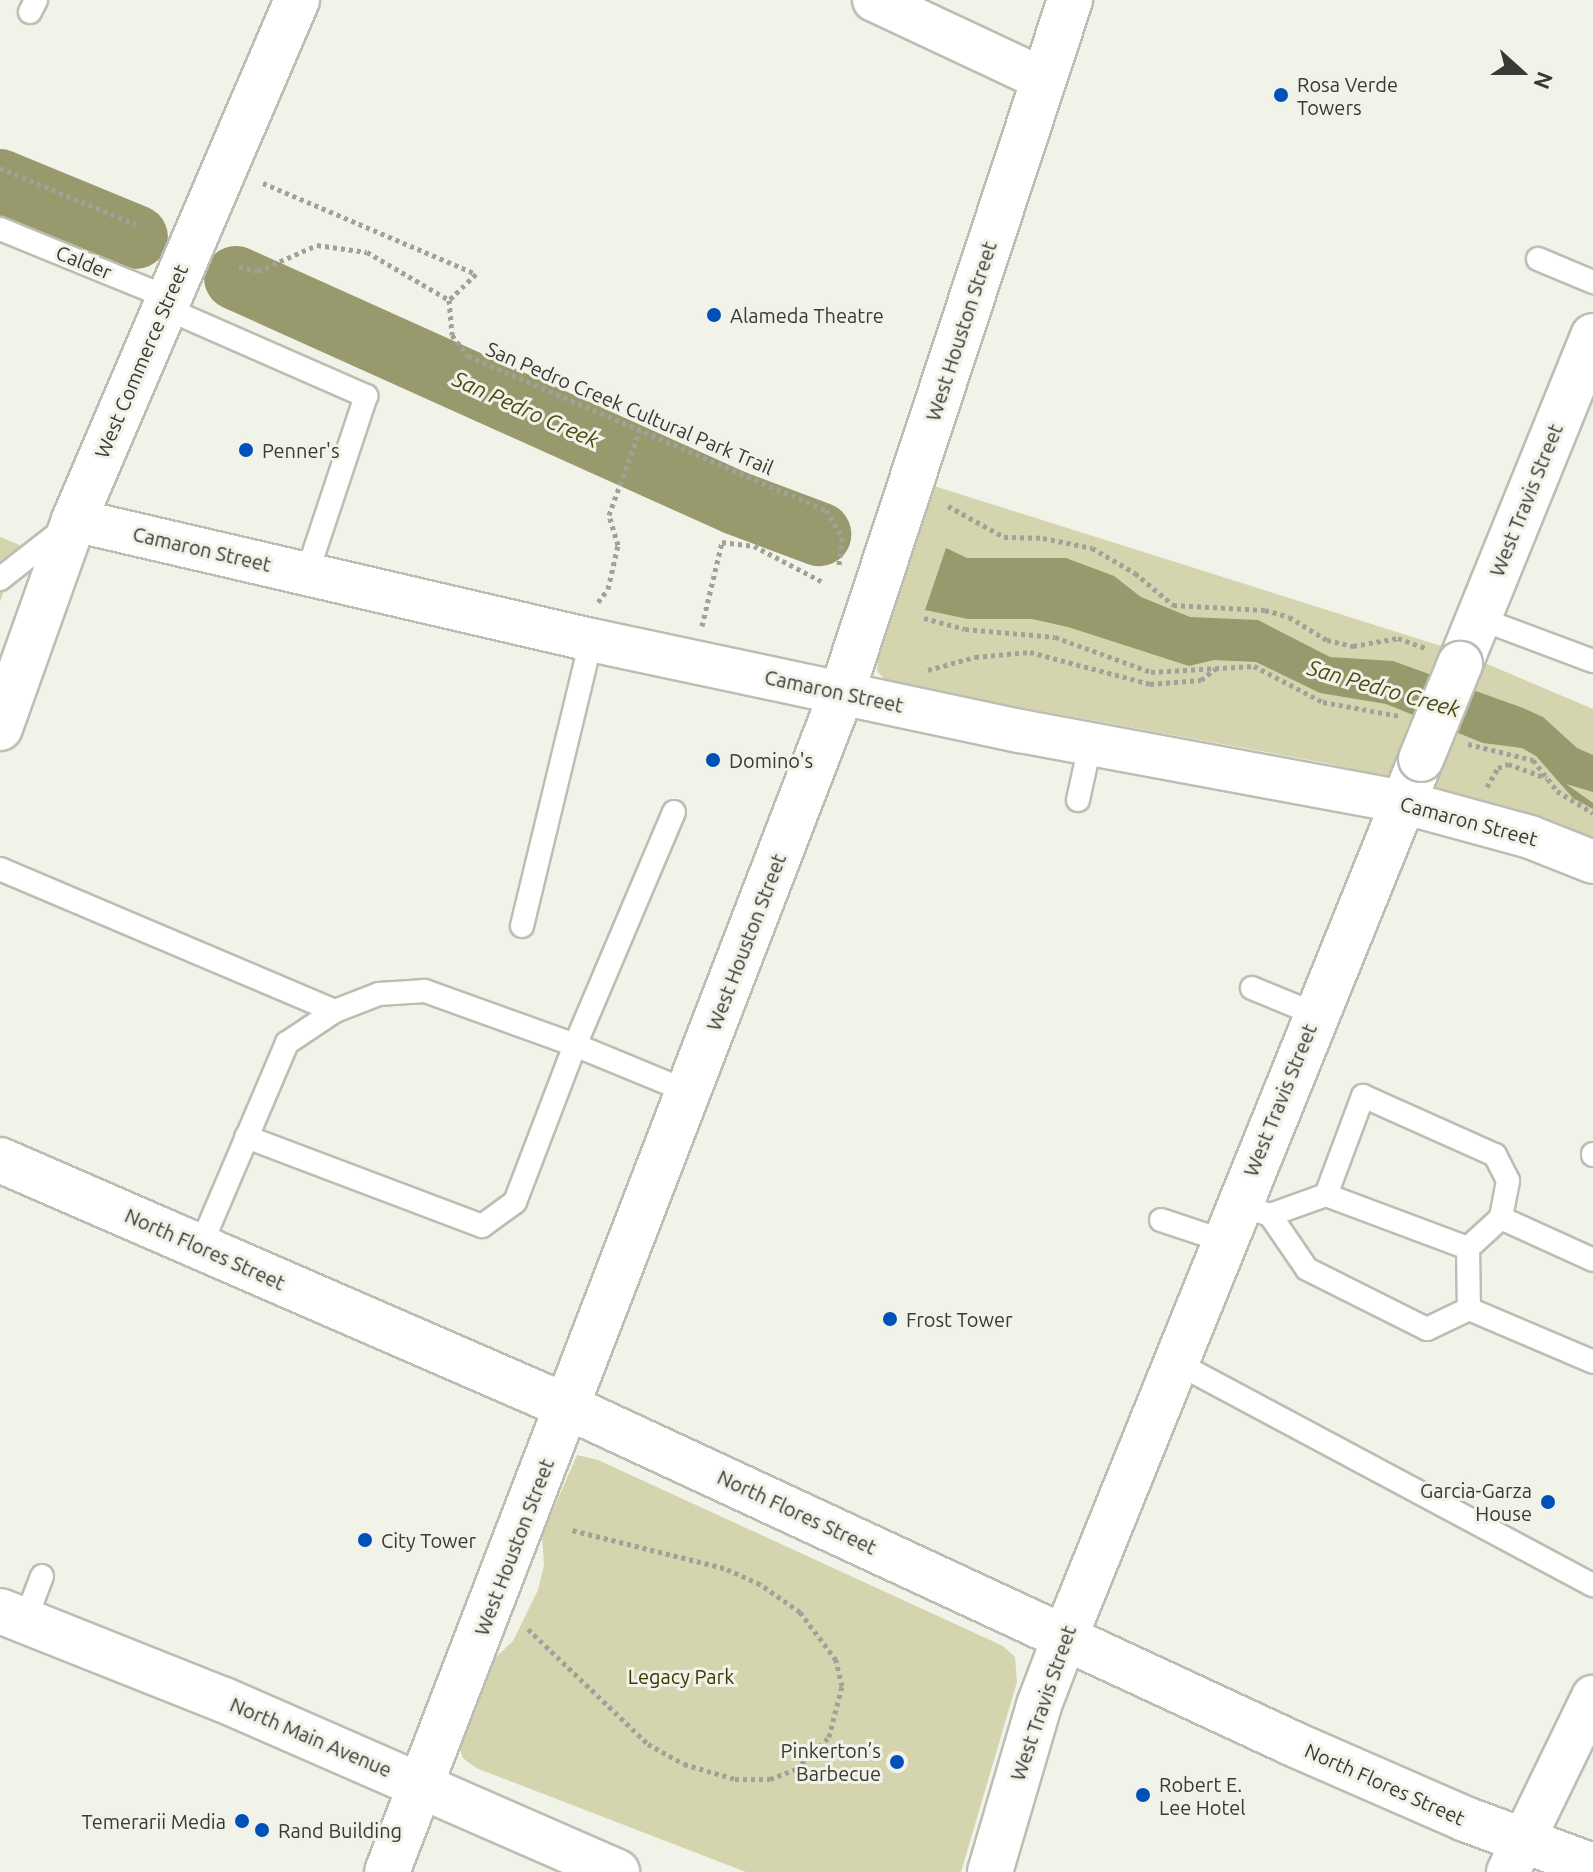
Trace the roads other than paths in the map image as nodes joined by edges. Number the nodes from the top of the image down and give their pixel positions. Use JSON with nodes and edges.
{"nodes":[{"id":1,"x":297,"y":0,"type":"edge"},
{"id":2,"x":874,"y":0,"type":"edge"},
{"id":3,"x":1070,"y":0,"type":"edge"},
{"id":4,"x":1043,"y":79,"type":"junction"},
{"id":5,"x":0,"y":229,"type":"edge"},
{"id":6,"x":1538,"y":259,"type":"dead end"},
{"id":7,"x":1593,"y":282,"type":"edge"},
{"id":8,"x":165,"y":302,"type":"junction"},
{"id":9,"x":1593,"y":336,"type":"edge"},
{"id":10,"x":74,"y":520,"type":"junction"},
{"id":11,"x":307,"y":573,"type":"junction"},
{"id":12,"x":0,"y":579,"type":"edge"},
{"id":13,"x":1478,"y":618,"type":"junction"},
{"id":14,"x":593,"y":628,"type":"junction"},
{"id":15,"x":1593,"y":661,"type":"edge"},
{"id":16,"x":842,"y":692,"type":"junction"},
{"id":17,"x":0,"y":728,"type":"edge"},
{"id":18,"x":1090,"y":745,"type":"junction"},
{"id":19,"x":1078,"y":800,"type":"dead end"},
{"id":20,"x":1402,"y":802,"type":"junction"},
{"id":21,"x":674,"y":812,"type":"dead end"},
{"id":22,"x":1593,"y":862,"type":"edge"},
{"id":23,"x":0,"y":869,"type":"edge"},
{"id":24,"x":522,"y":926,"type":"dead end"},
{"id":25,"x":1252,"y":988,"type":"dead end"},
{"id":26,"x":335,"y":1011,"type":"junction"},
{"id":27,"x":1315,"y":1014,"type":"junction"},
{"id":28,"x":575,"y":1045,"type":"junction"},
{"id":29,"x":689,"y":1092,"type":"junction"},
{"id":30,"x":246,"y":1137,"type":"junction"},
{"id":31,"x":0,"y":1160,"type":"edge"},
{"id":32,"x":1326,"y":1195,"type":"junction"},
{"id":33,"x":1501,"y":1218,"type":"junction"},
{"id":34,"x":1161,"y":1220,"type":"dead end"},
{"id":35,"x":1244,"y":1220,"type":"junction"},
{"id":36,"x":200,"y":1247,"type":"junction"},
{"id":37,"x":1468,"y":1248,"type":"junction"},
{"id":38,"x":1593,"y":1260,"type":"edge"},
{"id":39,"x":1469,"y":1309,"type":"junction"},
{"id":40,"x":1175,"y":1362,"type":"junction"},
{"id":41,"x":1593,"y":1362,"type":"edge"},
{"id":42,"x":568,"y":1407,"type":"junction"},
{"id":43,"x":42,"y":1576,"type":"dead end"},
{"id":44,"x":1593,"y":1585,"type":"edge"},
{"id":45,"x":13,"y":1616,"type":"edge"},
{"id":46,"x":1065,"y":1637,"type":"junction"},
{"id":47,"x":1593,"y":1697,"type":"edge"},
{"id":48,"x":422,"y":1784,"type":"junction"},
{"id":49,"x":1514,"y":1857,"type":"edge"},
{"id":50,"x":1593,"y":1866,"type":"edge"},
{"id":51,"x":387,"y":1872,"type":"edge"},
{"id":52,"x":617,"y":1872,"type":"edge"},
{"id":53,"x":990,"y":1872,"type":"edge"}],
"edges":[{"from":1,"to":8,"type":"main road","name":"West Commerce Street"},
{"from":2,"to":4,"type":"street"},
{"from":3,"to":4,"type":"main road","name":"West Houston Street"},
{"from":4,"to":16,"type":"main road","name":"West Houston Street"},
{"from":5,"to":8,"type":"lane","name":"Calder"},
{"from":6,"to":7,"type":"lane"},
{"from":8,"to":10,"type":"main road","name":"West Commerce Street"},
{"from":8,"to":11,"type":"lane","name":"Calder"},
{"from":9,"to":13,"type":"main road","name":"West Travis Street"},
{"from":10,"to":11,"type":"street","name":"Camaron Street"},
{"from":10,"to":12,"type":"lane"},
{"from":10,"to":17,"type":"main road","name":"West Commerce Street"},
{"from":11,"to":14,"type":"street","name":"Camaron Street"},
{"from":13,"to":15,"type":"lane"},
{"from":13,"to":20,"type":"main road","name":"West Travis Street","bridge":true},
{"from":14,"to":16,"type":"street","name":"Camaron Street"},
{"from":14,"to":24,"type":"lane"},
{"from":16,"to":18,"type":"street","name":"Camaron Street"},
{"from":16,"to":29,"type":"main road","name":"West Houston Street"},
{"from":18,"to":19,"type":"lane"},
{"from":18,"to":20,"type":"street","name":"Camaron Street"},
{"from":20,"to":22,"type":"street","name":"Camaron Street"},
{"from":20,"to":27,"type":"main road","name":"West Travis Street"},
{"from":21,"to":28,"type":"lane"},
{"from":23,"to":26,"type":"lane"},
{"from":25,"to":27,"type":"lane"},
{"from":26,"to":28,"type":"lane"},
{"from":26,"to":30,"type":"lane"},
{"from":27,"to":35,"type":"main road","name":"West Travis Street"},
{"from":28,"to":29,"type":"lane"},
{"from":28,"to":30,"type":"lane"},
{"from":29,"to":42,"type":"main road","name":"West Houston Street"},
{"from":30,"to":36,"type":"lane"},
{"from":31,"to":36,"type":"main road","name":"North Flores Street"},
{"from":32,"to":33,"type":"lane"},
{"from":32,"to":35,"type":"lane"},
{"from":32,"to":37,"type":"lane"},
{"from":33,"to":37,"type":"lane"},
{"from":33,"to":38,"type":"lane"},
{"from":34,"to":35,"type":"lane"},
{"from":35,"to":39,"type":"lane"},
{"from":35,"to":40,"type":"main road","name":"West Travis Street"},
{"from":36,"to":42,"type":"main road","name":"North Flores Street"},
{"from":37,"to":39,"type":"lane"},
{"from":39,"to":41,"type":"lane"},
{"from":40,"to":44,"type":"lane"},
{"from":40,"to":46,"type":"main road","name":"West Travis Street"},
{"from":42,"to":46,"type":"main road","name":"North Flores Street"},
{"from":42,"to":48,"type":"main road","name":"West Houston Street"},
{"from":43,"to":45,"type":"lane"},
{"from":45,"to":48,"type":"main road","name":"North Main Avenue"},
{"from":46,"to":49,"type":"main road","name":"North Flores Street"},
{"from":46,"to":53,"type":"main road","name":"West Travis Street"},
{"from":47,"to":49,"type":"street"},
{"from":48,"to":51,"type":"main road","name":"West Houston Street"},
{"from":48,"to":52,"type":"main road","name":"North Main Avenue"},
{"from":49,"to":50,"type":"main road","name":"North Flores Street"}]}
